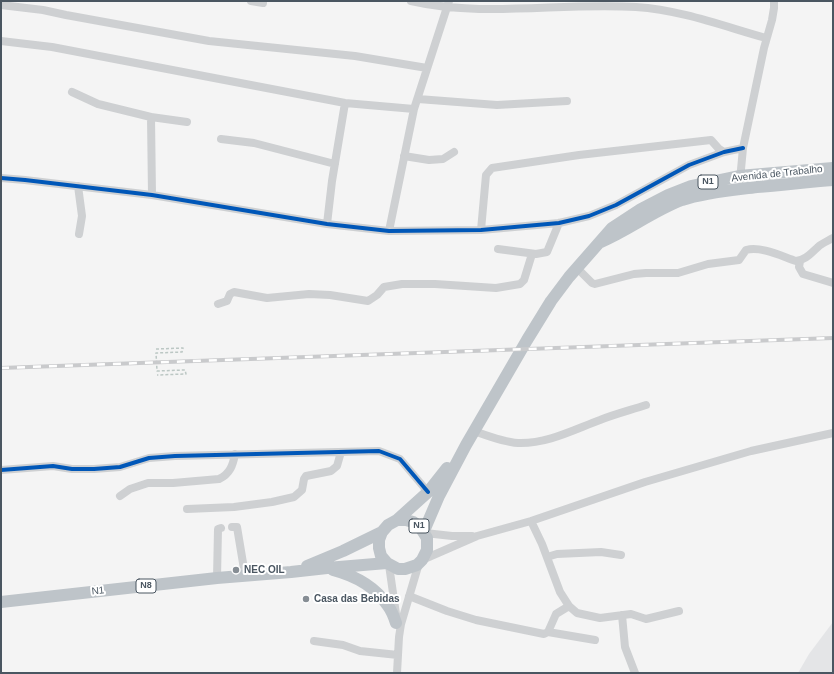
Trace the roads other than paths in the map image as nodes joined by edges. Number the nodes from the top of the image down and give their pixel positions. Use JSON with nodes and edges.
{"nodes":[{"id":1,"x":44,"y":1,"type":"edge"},
{"id":2,"x":251,"y":1,"type":"edge"},
{"id":3,"x":411,"y":1,"type":"edge"},
{"id":4,"x":774,"y":1,"type":"edge"},
{"id":5,"x":263,"y":3,"type":"dead end"},
{"id":6,"x":448,"y":4,"type":"edge"},
{"id":7,"x":621,"y":4,"type":"edge"},
{"id":8,"x":1,"y":5,"type":"edge"},
{"id":9,"x":44,"y":10,"type":"junction"},
{"id":10,"x":766,"y":38,"type":"junction"},
{"id":11,"x":1,"y":41,"type":"edge"},
{"id":12,"x":427,"y":68,"type":"junction"},
{"id":13,"x":72,"y":92,"type":"dead end"},
{"id":14,"x":418,"y":99,"type":"junction"},
{"id":15,"x":567,"y":101,"type":"dead end"},
{"id":16,"x":345,"y":103,"type":"junction"},
{"id":17,"x":414,"y":109,"type":"junction"},
{"id":18,"x":151,"y":117,"type":"junction"},
{"id":19,"x":187,"y":122,"type":"dead end"},
{"id":20,"x":221,"y":139,"type":"dead end"},
{"id":21,"x":743,"y":148,"type":"junction"},
{"id":22,"x":454,"y":152,"type":"dead end"},
{"id":23,"x":724,"y":152,"type":"junction"},
{"id":24,"x":404,"y":156,"type":"junction"},
{"id":25,"x":335,"y":164,"type":"junction"},
{"id":26,"x":832,"y":174,"type":"edge"},
{"id":27,"x":739,"y":176,"type":"junction"},
{"id":28,"x":1,"y":178,"type":"edge"},
{"id":29,"x":78,"y":186,"type":"junction"},
{"id":30,"x":741,"y":189,"type":"junction"},
{"id":31,"x":152,"y":194,"type":"junction"},
{"id":32,"x":558,"y":223,"type":"junction"},
{"id":33,"x":327,"y":224,"type":"junction"},
{"id":34,"x":481,"y":230,"type":"junction"},
{"id":35,"x":389,"y":231,"type":"junction"},
{"id":36,"x":79,"y":234,"type":"dead end"},
{"id":37,"x":833,"y":238,"type":"edge"},
{"id":38,"x":600,"y":243,"type":"junction"},
{"id":39,"x":498,"y":250,"type":"dead end"},
{"id":40,"x":532,"y":254,"type":"junction"},
{"id":41,"x":800,"y":261,"type":"junction"},
{"id":42,"x":578,"y":268,"type":"junction"},
{"id":43,"x":833,"y":283,"type":"edge"},
{"id":44,"x":218,"y":304,"type":"dead end"},
{"id":45,"x":646,"y":405,"type":"dead end"},
{"id":46,"x":474,"y":431,"type":"junction"},
{"id":47,"x":833,"y":433,"type":"edge"},
{"id":48,"x":466,"y":445,"type":"junction"},
{"id":49,"x":341,"y":452,"type":"junction"},
{"id":50,"x":235,"y":454,"type":"junction"},
{"id":51,"x":1,"y":470,"type":"edge"},
{"id":52,"x":428,"y":492,"type":"junction"},
{"id":53,"x":120,"y":496,"type":"dead end"},
{"id":54,"x":187,"y":509,"type":"dead end"},
{"id":55,"x":397,"y":520,"type":"junction"},
{"id":56,"x":531,"y":521,"type":"junction"},
{"id":57,"x":232,"y":527,"type":"dead end"},
{"id":58,"x":221,"y":528,"type":"dead end"},
{"id":59,"x":382,"y":532,"type":"junction"},
{"id":60,"x":424,"y":532,"type":"junction"},
{"id":61,"x":477,"y":536,"type":"junction"},
{"id":62,"x":622,"y":555,"type":"dead end"},
{"id":63,"x":547,"y":557,"type":"junction"},
{"id":64,"x":421,"y":562,"type":"junction"},
{"id":65,"x":388,"y":564,"type":"junction"},
{"id":66,"x":327,"y":568,"type":"junction"},
{"id":67,"x":291,"y":572,"type":"junction"},
{"id":68,"x":244,"y":575,"type":"junction"},
{"id":69,"x":217,"y":578,"type":"junction"},
{"id":70,"x":409,"y":596,"type":"junction"},
{"id":71,"x":1,"y":602,"type":"edge"},
{"id":72,"x":569,"y":606,"type":"junction"},
{"id":73,"x":679,"y":611,"type":"dead end"},
{"id":74,"x":622,"y":615,"type":"junction"},
{"id":75,"x":396,"y":623,"type":"junction"},
{"id":76,"x":548,"y":632,"type":"junction"},
{"id":77,"x":399,"y":637,"type":"junction"},
{"id":78,"x":595,"y":640,"type":"dead end"},
{"id":79,"x":314,"y":641,"type":"dead end"},
{"id":80,"x":398,"y":655,"type":"junction"},
{"id":81,"x":397,"y":673,"type":"edge"},
{"id":82,"x":635,"y":673,"type":"edge"}],
"edges":[{"from":1,"to":9,"type":"street"},
{"from":2,"to":5,"type":"street"},
{"from":3,"to":6,"type":"street"},
{"from":4,"to":10,"type":"street"},
{"from":6,"to":7,"type":"street"},
{"from":6,"to":12,"type":"street"},
{"from":7,"to":10,"type":"street"},
{"from":8,"to":9,"type":"street"},
{"from":9,"to":12,"type":"street"},
{"from":10,"to":21,"type":"street"},
{"from":11,"to":16,"type":"street"},
{"from":12,"to":14,"type":"street"},
{"from":13,"to":18,"type":"street"},
{"from":14,"to":15,"type":"street"},
{"from":14,"to":17,"type":"street"},
{"from":16,"to":17,"type":"street"},
{"from":16,"to":25,"type":"street"},
{"from":17,"to":24,"type":"street"},
{"from":18,"to":19,"type":"street"},
{"from":18,"to":31,"type":"street"},
{"from":20,"to":25,"type":"street"},
{"from":21,"to":23,"type":"street"},
{"from":21,"to":27,"type":"street"},
{"from":22,"to":24,"type":"street"},
{"from":23,"to":32,"type":"street"},
{"from":23,"to":34,"type":"street"},
{"from":24,"to":35,"type":"street"},
{"from":25,"to":33,"type":"street"},
{"from":26,"to":27,"type":"highway","name":"Avenida de Trabalho","number":"N1"},
{"from":26,"to":30,"type":"highway","name":"Avenida de Trabalho","number":"N1"},
{"from":27,"to":30,"type":"street"},
{"from":27,"to":38,"type":"highway","name":"Avenida de Trabalho","number":"N1"},
{"from":28,"to":29,"type":"street"},
{"from":29,"to":31,"type":"street"},
{"from":29,"to":36,"type":"street"},
{"from":30,"to":38,"type":"highway","name":"Avenida de Trabalho","number":"N1"},
{"from":31,"to":33,"type":"street"},
{"from":32,"to":34,"type":"street"},
{"from":32,"to":40,"type":"street"},
{"from":33,"to":35,"type":"street"},
{"from":34,"to":35,"type":"street"},
{"from":37,"to":41,"type":"street"},
{"from":38,"to":42,"type":"highway","number":"N1"},
{"from":39,"to":40,"type":"street"},
{"from":40,"to":44,"type":"street"},
{"from":41,"to":42,"type":"street"},
{"from":41,"to":43,"type":"street"},
{"from":42,"to":46,"type":"highway","number":"N1"},
{"from":45,"to":46,"type":"street"},
{"from":46,"to":48,"type":"highway","number":"N1"},
{"from":47,"to":56,"type":"street"},
{"from":48,"to":52,"type":"highway","number":"N1"},
{"from":48,"to":60,"type":"highway","number":"N1"},
{"from":49,"to":50,"type":"street"},
{"from":49,"to":52,"type":"street"},
{"from":49,"to":54,"type":"street"},
{"from":50,"to":51,"type":"street"},
{"from":50,"to":53,"type":"street"},
{"from":52,"to":55,"type":"highway","number":"N1"},
{"from":55,"to":59,"type":"highway","number":"N1"},
{"from":55,"to":60,"type":"highway","number":"N1"},
{"from":56,"to":61,"type":"street"},
{"from":56,"to":63,"type":"street"},
{"from":57,"to":68,"type":"street"},
{"from":58,"to":69,"type":"street"},
{"from":59,"to":65,"type":"highway"},
{"from":59,"to":67,"type":"highway","number":"N1"},
{"from":60,"to":61,"type":"street"},
{"from":60,"to":64,"type":"highway","number":"N1"},
{"from":61,"to":64,"type":"street"},
{"from":62,"to":63,"type":"street"},
{"from":63,"to":72,"type":"street"},
{"from":64,"to":65,"type":"highway"},
{"from":64,"to":70,"type":"street"},
{"from":65,"to":66,"type":"highway","name":"N1"},
{"from":65,"to":75,"type":"street"},
{"from":66,"to":67,"type":"highway","name":"N1"},
{"from":66,"to":75,"type":"highway"},
{"from":67,"to":68,"type":"highway","name":"N1","number":"N8"},
{"from":68,"to":69,"type":"highway","name":"N1","number":"N8"},
{"from":69,"to":71,"type":"highway","name":"N1","number":"N8"},
{"from":70,"to":76,"type":"street"},
{"from":70,"to":77,"type":"street"},
{"from":72,"to":74,"type":"street"},
{"from":72,"to":76,"type":"street"},
{"from":73,"to":74,"type":"street"},
{"from":74,"to":82,"type":"street"},
{"from":75,"to":77,"type":"street"},
{"from":76,"to":78,"type":"street"},
{"from":77,"to":80,"type":"street"},
{"from":79,"to":80,"type":"street"},
{"from":80,"to":81,"type":"street"}]}
